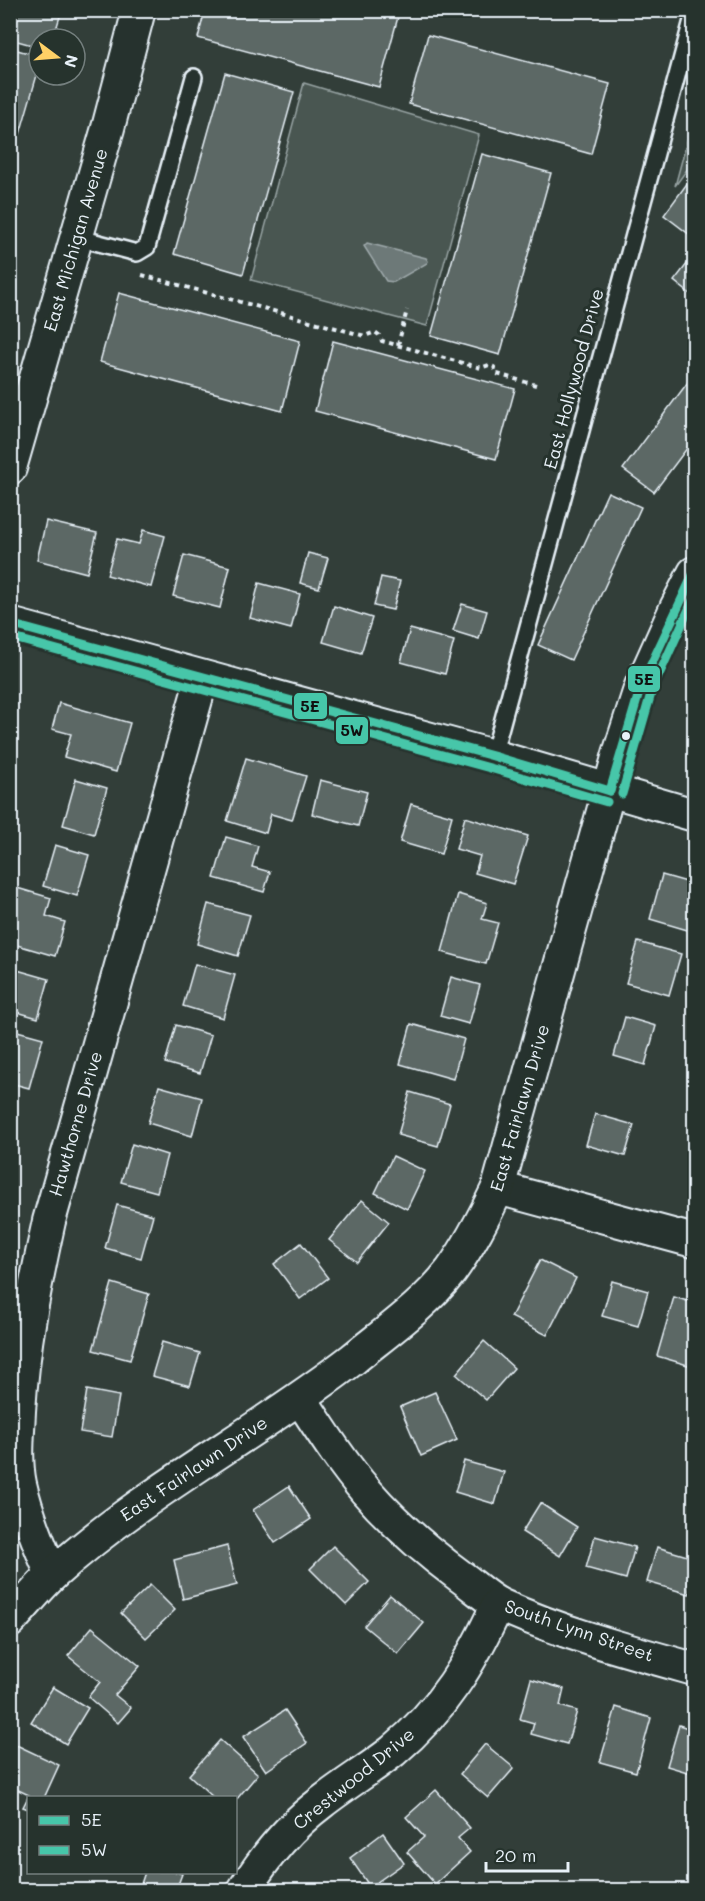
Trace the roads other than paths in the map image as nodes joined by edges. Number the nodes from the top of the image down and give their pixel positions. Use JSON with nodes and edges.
{"nodes":[{"id":1,"x":139,"y":10,"type":"edge"},
{"id":2,"x":694,"y":13,"type":"edge"},
{"id":3,"x":194,"y":77,"type":"dead end"},
{"id":4,"x":76,"y":237,"type":"junction"},
{"id":5,"x":10,"y":468,"type":"edge"},
{"id":6,"x":694,"y":573,"type":"edge"},
{"id":7,"x":10,"y":624,"type":"edge"},
{"id":8,"x":202,"y":678,"type":"junction"},
{"id":9,"x":494,"y":756,"type":"junction"},
{"id":10,"x":610,"y":791,"type":"junction"},
{"id":11,"x":694,"y":814,"type":"edge"},
{"id":12,"x":498,"y":1188,"type":"junction"},
{"id":13,"x":694,"y":1241,"type":"edge"},
{"id":14,"x":300,"y":1398,"type":"junction"},
{"id":15,"x":52,"y":1575,"type":"junction"},
{"id":16,"x":498,"y":1604,"type":"junction"},
{"id":17,"x":10,"y":1621,"type":"edge"},
{"id":18,"x":694,"y":1668,"type":"edge"},
{"id":19,"x":244,"y":1890,"type":"edge"}],
"edges":[{"from":1,"to":4,"type":"street","name":"East Michigan Avenue"},
{"from":2,"to":9,"type":"lane","name":"East Hollywood Drive"},
{"from":3,"to":4,"type":"lane"},
{"from":4,"to":5,"type":"street","name":"East Michigan Avenue"},
{"from":6,"to":10,"type":"street","name":"East Fairlawn Drive"},
{"from":7,"to":8,"type":"street"},
{"from":8,"to":9,"type":"street"},
{"from":8,"to":15,"type":"street","name":"Hawthorne Drive"},
{"from":9,"to":10,"type":"street"},
{"from":10,"to":11,"type":"street"},
{"from":10,"to":12,"type":"street","name":"East Fairlawn Drive"},
{"from":12,"to":13,"type":"street"},
{"from":12,"to":14,"type":"street","name":"East Fairlawn Drive"},
{"from":14,"to":15,"type":"street","name":"East Fairlawn Drive"},
{"from":14,"to":16,"type":"street","name":"South Lynn Street"},
{"from":15,"to":17,"type":"street","name":"East Fairlawn Drive"},
{"from":16,"to":18,"type":"street","name":"South Lynn Street"},
{"from":16,"to":19,"type":"street","name":"Crestwood Drive"}]}
